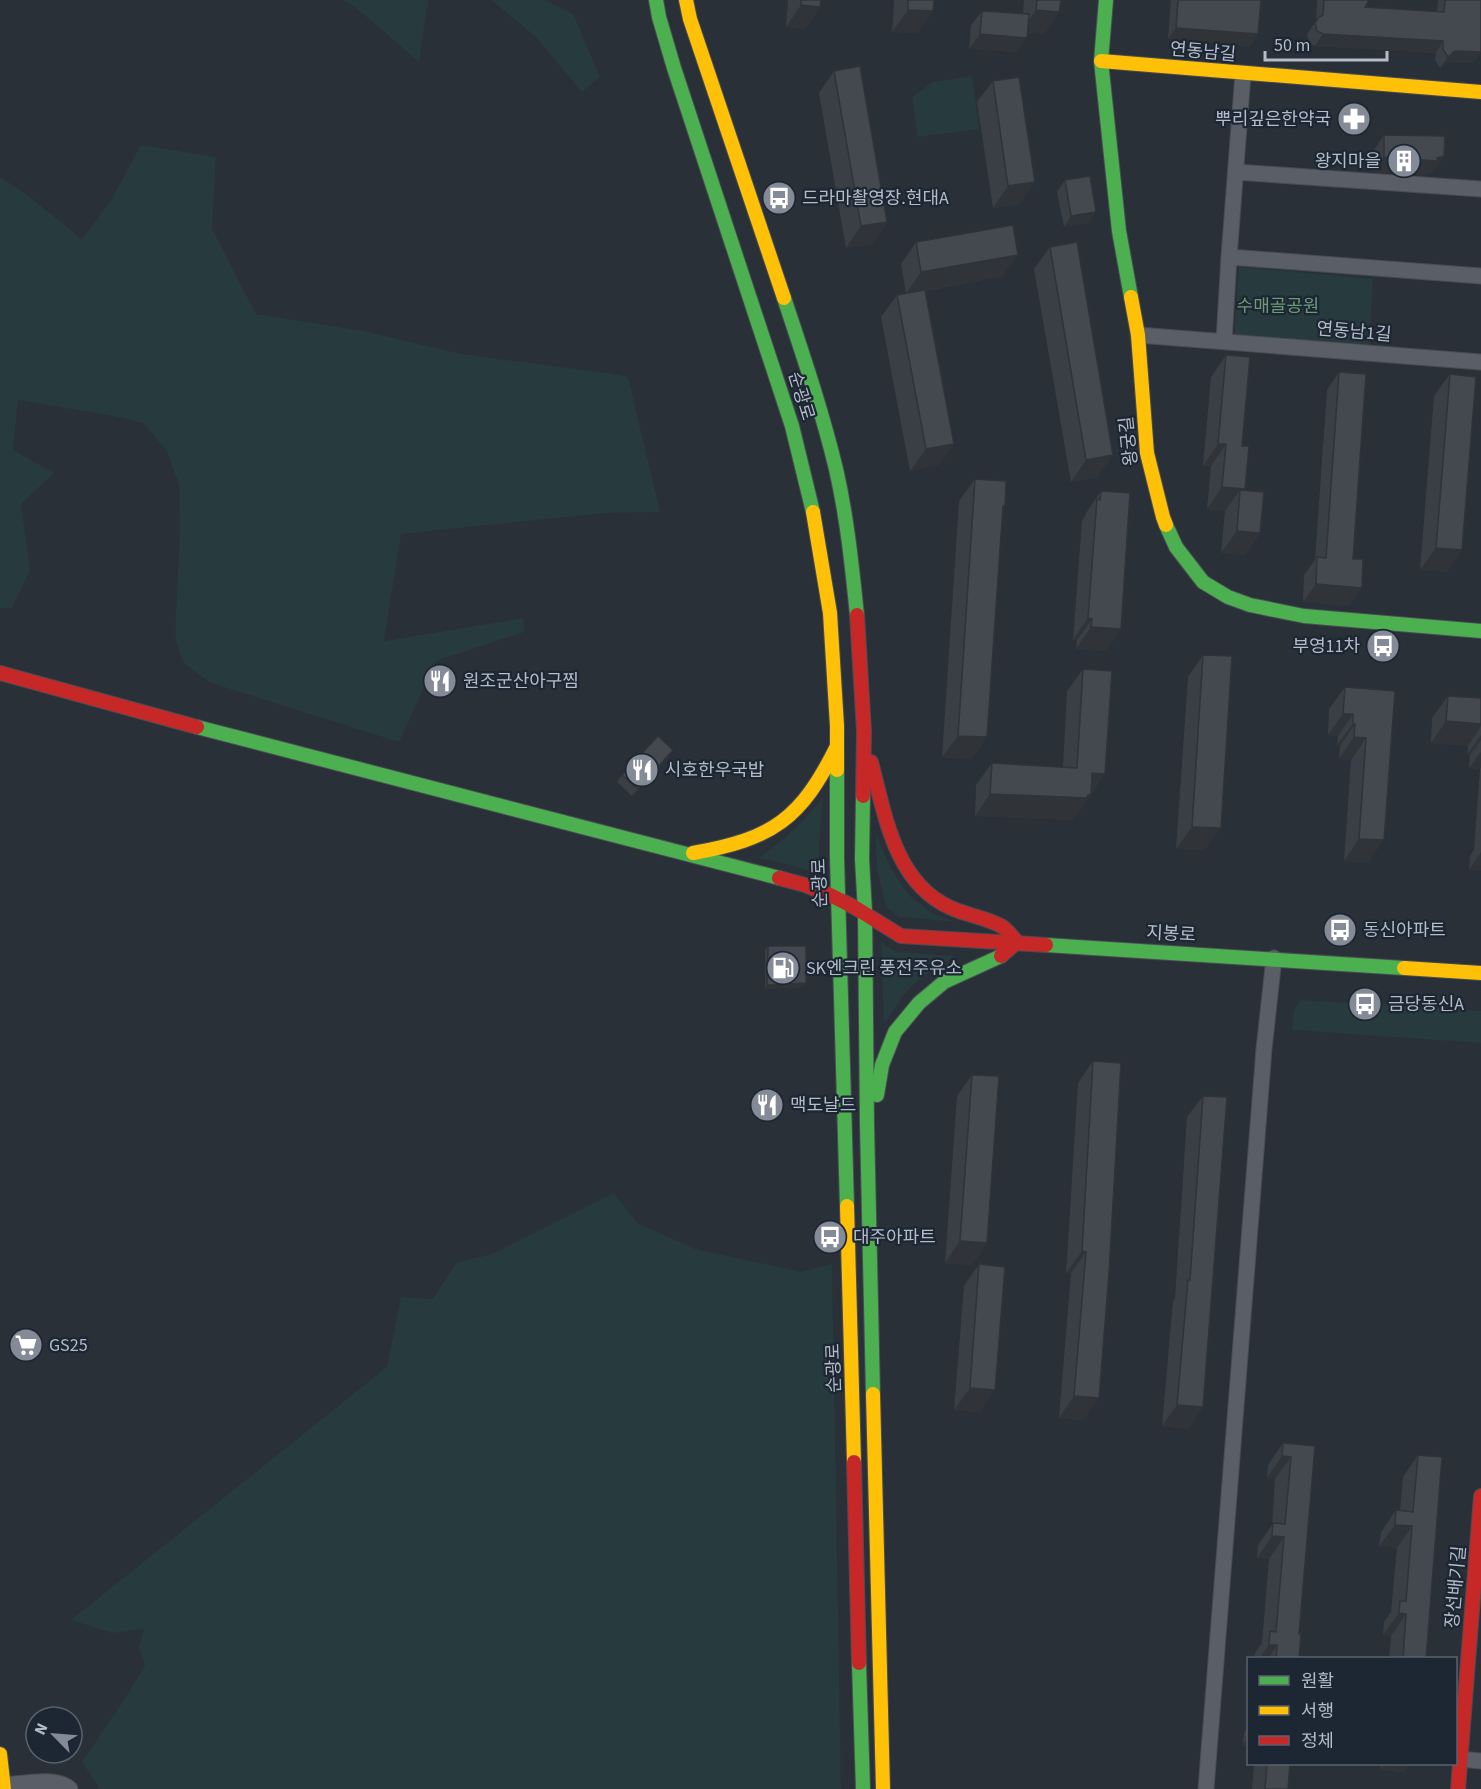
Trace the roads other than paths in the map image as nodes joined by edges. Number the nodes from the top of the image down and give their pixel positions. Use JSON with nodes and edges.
{"nodes":[{"id":1,"x":656,"y":0,"type":"edge"},
{"id":2,"x":686,"y":0,"type":"edge"},
{"id":3,"x":1106,"y":0,"type":"edge"},
{"id":4,"x":1101,"y":61,"type":"junction"},
{"id":5,"x":1243,"y":74,"type":"junction"},
{"id":6,"x":1481,"y":92,"type":"edge"},
{"id":7,"x":1236,"y":172,"type":"junction"},
{"id":8,"x":1481,"y":189,"type":"edge"},
{"id":9,"x":1230,"y":257,"type":"junction"},
{"id":10,"x":1481,"y":276,"type":"edge"},
{"id":11,"x":1138,"y":335,"type":"junction"},
{"id":12,"x":1224,"y":341,"type":"junction"},
{"id":13,"x":1481,"y":362,"type":"edge"},
{"id":14,"x":1481,"y":631,"type":"edge"},
{"id":15,"x":0,"y":673,"type":"edge"},
{"id":16,"x":864,"y":731,"type":"junction"},
{"id":17,"x":837,"y":746,"type":"junction"},
{"id":18,"x":685,"y":855,"type":"junction"},
{"id":19,"x":839,"y":898,"type":"junction"},
{"id":20,"x":865,"y":912,"type":"junction"},
{"id":21,"x":1017,"y":942,"type":"junction"},
{"id":22,"x":1274,"y":958,"type":"junction"},
{"id":23,"x":1481,"y":973,"type":"edge"},
{"id":24,"x":867,"y":1124,"type":"junction"},
{"id":25,"x":1481,"y":1496,"type":"edge"},
{"id":26,"x":0,"y":1754,"type":"edge"},
{"id":27,"x":1460,"y":1759,"type":"junction"},
{"id":28,"x":1481,"y":1761,"type":"edge"},
{"id":29,"x":4,"y":1787,"type":"edge"},
{"id":30,"x":70,"y":1789,"type":"edge"},
{"id":31,"x":863,"y":1789,"type":"edge"},
{"id":32,"x":883,"y":1789,"type":"edge"},
{"id":33,"x":1206,"y":1789,"type":"edge"},
{"id":34,"x":1458,"y":1789,"type":"edge"}],
"edges":[{"from":1,"to":17,"type":"main road","name":"순광로"},
{"from":2,"to":16,"type":"main road","name":"순광로"},
{"from":3,"to":4,"type":"main road","name":"왕궁길"},
{"from":4,"to":5,"type":"main road","name":"연동남길"},
{"from":4,"to":11,"type":"main road","name":"왕궁길"},
{"from":5,"to":6,"type":"main road","name":"연동남길"},
{"from":5,"to":7,"type":"street"},
{"from":7,"to":8,"type":"street"},
{"from":7,"to":9,"type":"street"},
{"from":9,"to":10,"type":"street"},
{"from":9,"to":12,"type":"street"},
{"from":11,"to":12,"type":"street","name":"연동남1길"},
{"from":11,"to":14,"type":"main road","name":"왕궁길"},
{"from":12,"to":13,"type":"street","name":"연동남1길"},
{"from":15,"to":18,"type":"main road","name":"지봉로"},
{"from":16,"to":20,"type":"main road","name":"순광로"},
{"from":16,"to":21,"type":"main road"},
{"from":17,"to":18,"type":"main road"},
{"from":17,"to":19,"type":"main road","name":"순광로"},
{"from":18,"to":19,"type":"main road","name":"지봉로"},
{"from":19,"to":20,"type":"main road","name":"지봉로"},
{"from":19,"to":31,"type":"main road","name":"순광로"},
{"from":20,"to":21,"type":"main road","name":"지봉로"},
{"from":20,"to":24,"type":"main road","name":"순광로"},
{"from":21,"to":22,"type":"main road","name":"지봉로"},
{"from":21,"to":24,"type":"main road"},
{"from":22,"to":23,"type":"main road","name":"지봉로"},
{"from":22,"to":33,"type":"street"},
{"from":24,"to":32,"type":"main road","name":"순광로"},
{"from":25,"to":27,"type":"main road","name":"장선배기길"},
{"from":26,"to":29,"type":"main road"},
{"from":27,"to":28,"type":"street"},
{"from":27,"to":34,"type":"main road","name":"장선배기길"},
{"from":29,"to":30,"type":"street"}]}
